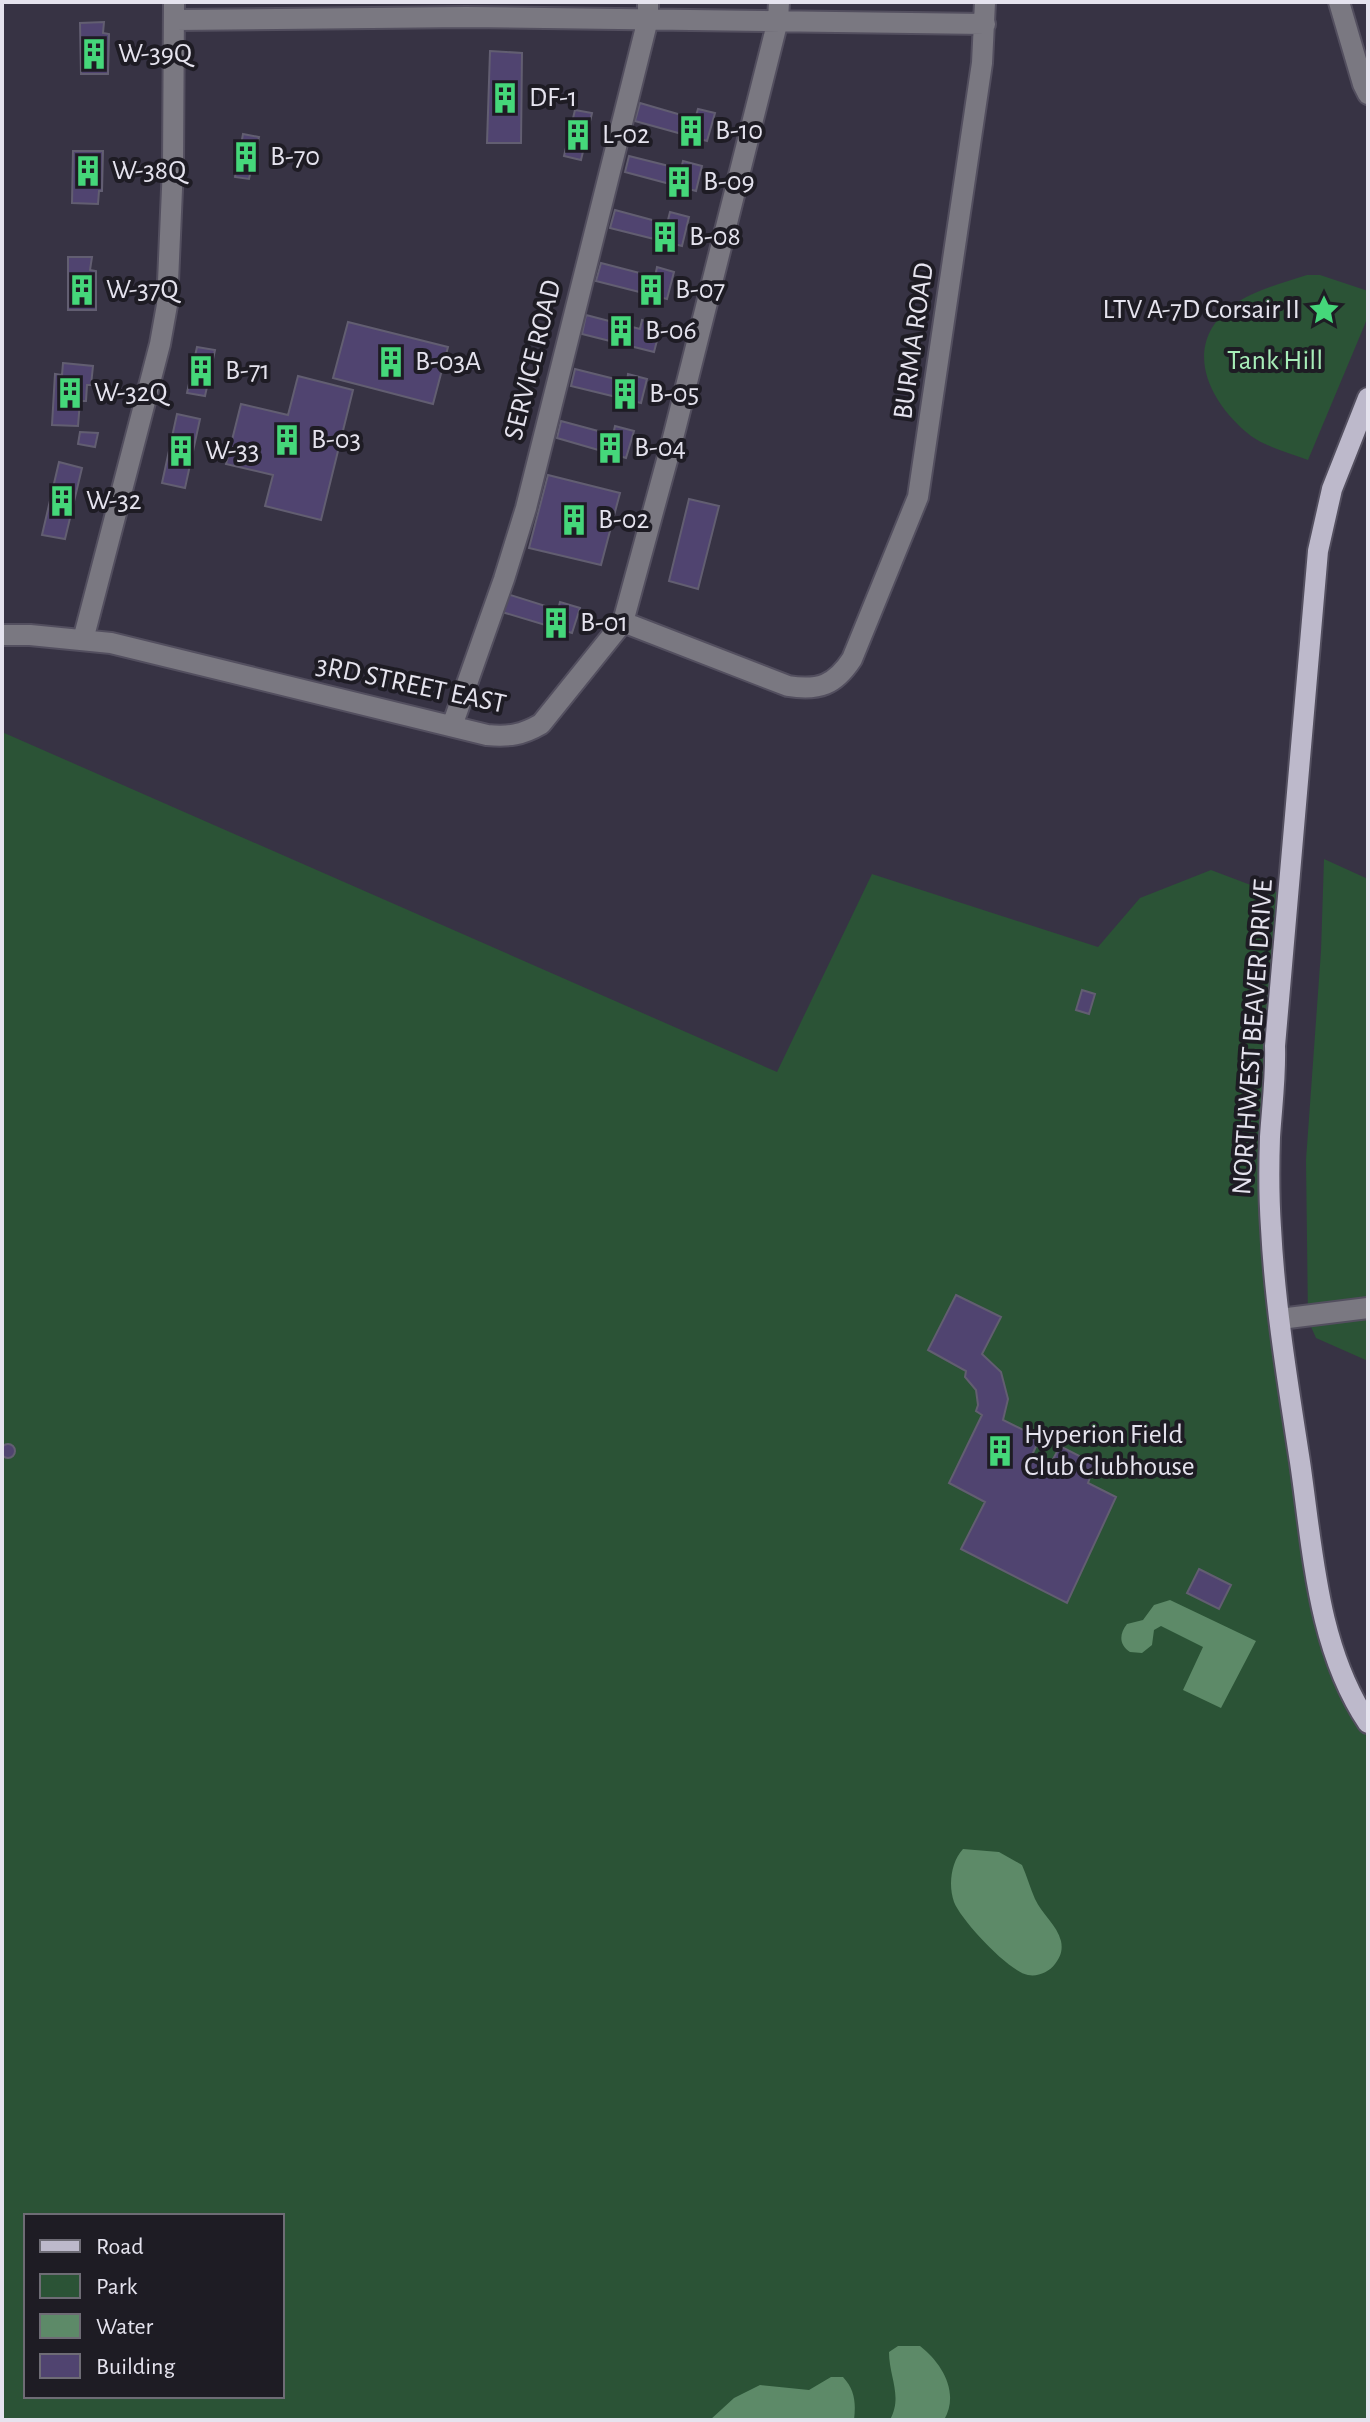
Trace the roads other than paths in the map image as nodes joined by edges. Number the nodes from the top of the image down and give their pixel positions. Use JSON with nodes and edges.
{"nodes":[{"id":1,"x":985,"y":2,"type":"edge"},
{"id":2,"x":1339,"y":2,"type":"edge"},
{"id":3,"x":648,"y":10,"type":"edge"},
{"id":4,"x":174,"y":11,"type":"edge"},
{"id":5,"x":779,"y":11,"type":"edge"},
{"id":6,"x":985,"y":24,"type":"junction"},
{"id":7,"x":1368,"y":94,"type":"edge"},
{"id":8,"x":1368,"y":398,"type":"edge"},
{"id":9,"x":623,"y":622,"type":"junction"},
{"id":10,"x":2,"y":635,"type":"edge"},
{"id":11,"x":83,"y":640,"type":"junction"},
{"id":12,"x":452,"y":726,"type":"junction"},
{"id":13,"x":1368,"y":1308,"type":"edge"},
{"id":14,"x":1280,"y":1319,"type":"junction"},
{"id":15,"x":1368,"y":1723,"type":"edge"}],
"edges":[{"from":1,"to":6,"type":"street","name":"BURMA ROAD"},
{"from":2,"to":7,"type":"street"},
{"from":3,"to":4,"type":"street"},
{"from":3,"to":5,"type":"street"},
{"from":3,"to":12,"type":"street","name":"SERVICE ROAD"},
{"from":4,"to":11,"type":"street"},
{"from":5,"to":6,"type":"street"},
{"from":5,"to":9,"type":"street"},
{"from":6,"to":9,"type":"street","name":"BURMA ROAD"},
{"from":8,"to":14,"type":"main road","name":"NORTHWEST BEAVER DRIVE"},
{"from":9,"to":12,"type":"street","name":"3RD STREET EAST"},
{"from":10,"to":11,"type":"street","name":"3RD STREET EAST"},
{"from":11,"to":12,"type":"street","name":"3RD STREET EAST"},
{"from":13,"to":14,"type":"street"},
{"from":14,"to":15,"type":"main road","name":"NORTHWEST BEAVER DRIVE"}]}
